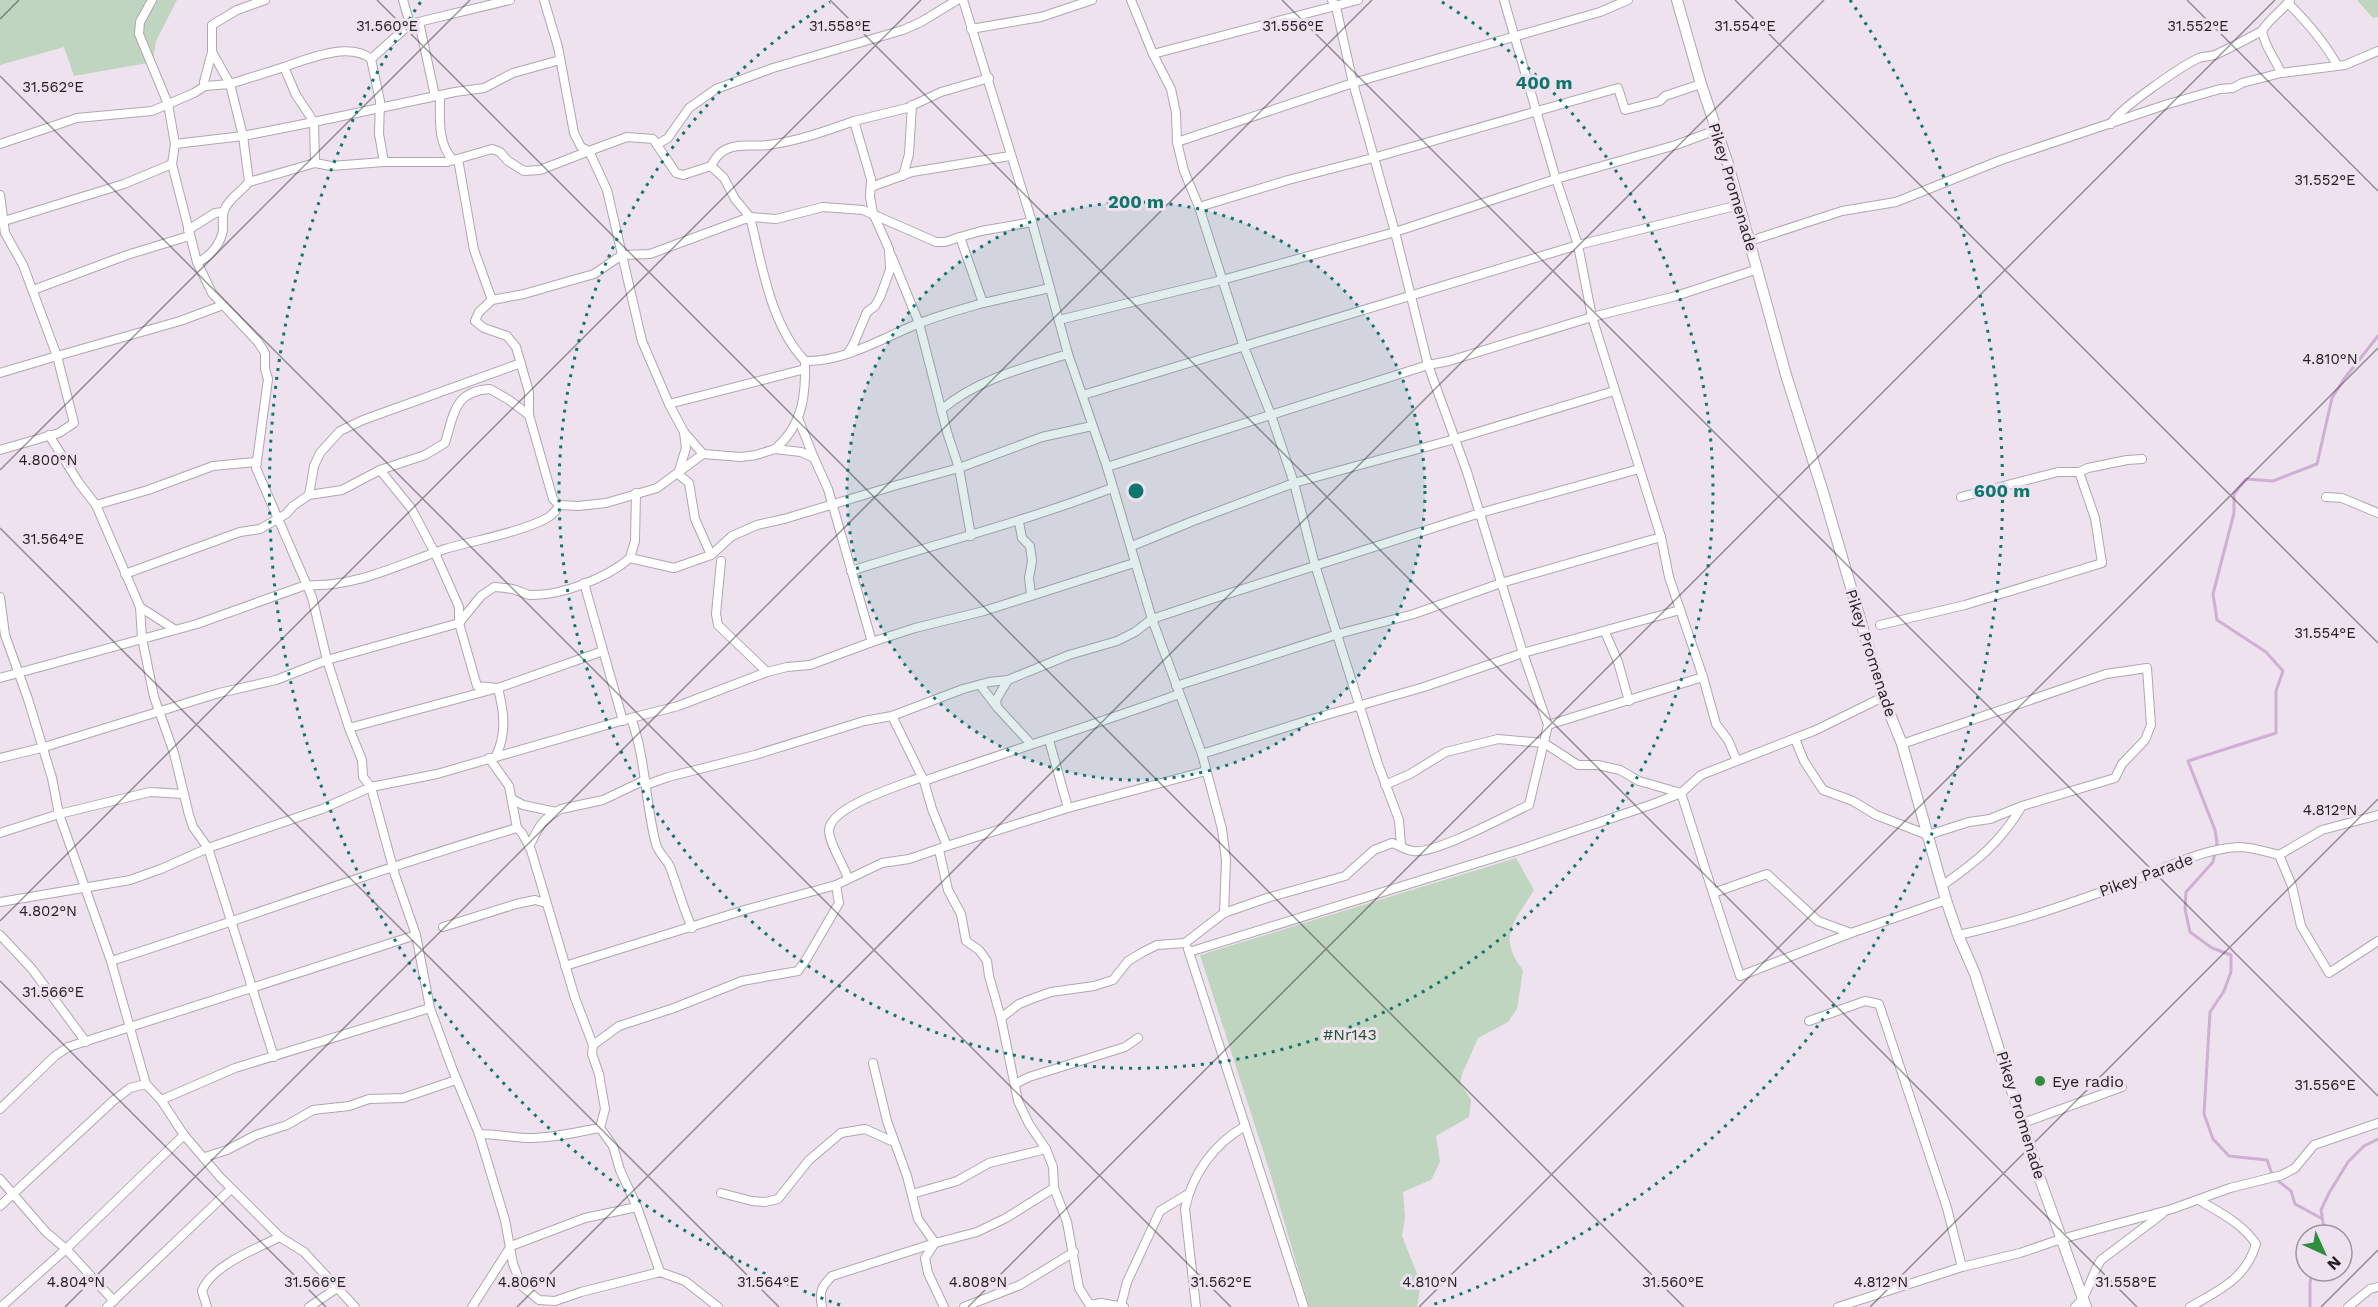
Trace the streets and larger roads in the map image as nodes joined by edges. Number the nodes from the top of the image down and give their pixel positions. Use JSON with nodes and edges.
{"nodes":[{"id":1,"x":152,"y":0,"type":"edge"},
{"id":2,"x":265,"y":0,"type":"edge"},
{"id":3,"x":403,"y":0,"type":"edge"},
{"id":4,"x":510,"y":0,"type":"edge"},
{"id":5,"x":544,"y":0,"type":"edge"},
{"id":6,"x":957,"y":0,"type":"edge"},
{"id":7,"x":963,"y":0,"type":"edge"},
{"id":8,"x":1092,"y":0,"type":"edge"},
{"id":9,"x":1131,"y":0,"type":"edge"},
{"id":10,"x":1358,"y":0,"type":"edge"},
{"id":11,"x":1504,"y":0,"type":"edge"},
{"id":12,"x":1628,"y":0,"type":"edge"},
{"id":13,"x":1677,"y":0,"type":"edge"},
{"id":14,"x":2289,"y":2,"type":"edge"},
{"id":15,"x":1334,"y":4,"type":"edge"},
{"id":16,"x":414,"y":23,"type":"junction"},
{"id":17,"x":971,"y":29,"type":"junction"},
{"id":18,"x":2262,"y":31,"type":"junction"},
{"id":19,"x":1516,"y":35,"type":"junction"},
{"id":20,"x":213,"y":51,"type":"junction"},
{"id":21,"x":2378,"y":51,"type":"edge"},
{"id":22,"x":1153,"y":54,"type":"junction"},
{"id":23,"x":371,"y":59,"type":"junction"},
{"id":24,"x":560,"y":60,"type":"junction"},
{"id":25,"x":2337,"y":65,"type":"junction"},
{"id":26,"x":284,"y":67,"type":"junction"},
{"id":27,"x":2281,"y":73,"type":"junction"},
{"id":28,"x":988,"y":78,"type":"junction"},
{"id":29,"x":1353,"y":83,"type":"junction"},
{"id":30,"x":230,"y":84,"type":"junction"},
{"id":31,"x":1701,"y":84,"type":"junction"},
{"id":32,"x":205,"y":86,"type":"junction"},
{"id":33,"x":437,"y":96,"type":"junction"},
{"id":34,"x":168,"y":104,"type":"junction"},
{"id":35,"x":912,"y":105,"type":"junction"},
{"id":36,"x":381,"y":107,"type":"junction"},
{"id":37,"x":1538,"y":111,"type":"junction"},
{"id":38,"x":854,"y":121,"type":"junction"},
{"id":39,"x":314,"y":122,"type":"junction"},
{"id":40,"x":2110,"y":125,"type":"junction"},
{"id":41,"x":1716,"y":130,"type":"junction"},
{"id":42,"x":243,"y":136,"type":"junction"},
{"id":43,"x":1177,"y":142,"type":"junction"},
{"id":44,"x":0,"y":144,"type":"edge"},
{"id":45,"x":175,"y":144,"type":"junction"},
{"id":46,"x":658,"y":144,"type":"junction"},
{"id":47,"x":589,"y":152,"type":"junction"},
{"id":48,"x":1010,"y":156,"type":"junction"},
{"id":49,"x":1373,"y":159,"type":"junction"},
{"id":50,"x":456,"y":160,"type":"junction"},
{"id":51,"x":384,"y":162,"type":"junction"},
{"id":52,"x":315,"y":163,"type":"junction"},
{"id":53,"x":172,"y":164,"type":"junction"},
{"id":54,"x":711,"y":165,"type":"junction"},
{"id":55,"x":903,"y":176,"type":"junction"},
{"id":56,"x":1556,"y":179,"type":"junction"},
{"id":57,"x":249,"y":182,"type":"junction"},
{"id":58,"x":871,"y":187,"type":"junction"},
{"id":59,"x":0,"y":195,"type":"edge"},
{"id":60,"x":1739,"y":205,"type":"junction"},
{"id":61,"x":1199,"y":207,"type":"junction"},
{"id":62,"x":223,"y":212,"type":"junction"},
{"id":63,"x":873,"y":213,"type":"junction"},
{"id":64,"x":750,"y":217,"type":"junction"},
{"id":65,"x":4,"y":221,"type":"junction"},
{"id":66,"x":1032,"y":222,"type":"junction"},
{"id":67,"x":2,"y":232,"type":"edge"},
{"id":68,"x":1395,"y":232,"type":"junction"},
{"id":69,"x":189,"y":233,"type":"junction"},
{"id":70,"x":960,"y":237,"type":"junction"},
{"id":71,"x":1750,"y":242,"type":"junction"},
{"id":72,"x":1578,"y":245,"type":"junction"},
{"id":73,"x":889,"y":249,"type":"junction"},
{"id":74,"x":622,"y":255,"type":"junction"},
{"id":75,"x":198,"y":262,"type":"junction"},
{"id":76,"x":1758,"y":269,"type":"junction"},
{"id":77,"x":1222,"y":280,"type":"junction"},
{"id":78,"x":1050,"y":288,"type":"junction"},
{"id":79,"x":33,"y":290,"type":"junction"},
{"id":80,"x":1411,"y":296,"type":"junction"},
{"id":81,"x":492,"y":300,"type":"junction"},
{"id":82,"x":983,"y":303,"type":"junction"},
{"id":83,"x":223,"y":305,"type":"junction"},
{"id":84,"x":1592,"y":317,"type":"junction"},
{"id":85,"x":1059,"y":320,"type":"junction"},
{"id":86,"x":919,"y":323,"type":"junction"},
{"id":87,"x":1244,"y":347,"type":"junction"},
{"id":88,"x":848,"y":353,"type":"junction"},
{"id":89,"x":1068,"y":354,"type":"junction"},
{"id":90,"x":57,"y":356,"type":"junction"},
{"id":91,"x":521,"y":363,"type":"junction"},
{"id":92,"x":805,"y":365,"type":"junction"},
{"id":93,"x":1428,"y":365,"type":"junction"},
{"id":94,"x":0,"y":373,"type":"edge"},
{"id":95,"x":1614,"y":391,"type":"junction"},
{"id":96,"x":1083,"y":395,"type":"junction"},
{"id":97,"x":669,"y":404,"type":"junction"},
{"id":98,"x":941,"y":410,"type":"junction"},
{"id":99,"x":529,"y":415,"type":"junction"},
{"id":100,"x":1271,"y":415,"type":"junction"},
{"id":101,"x":798,"y":418,"type":"junction"},
{"id":102,"x":1092,"y":426,"type":"junction"},
{"id":103,"x":684,"y":432,"type":"junction"},
{"id":104,"x":49,"y":435,"type":"junction"},
{"id":105,"x":1455,"y":439,"type":"junction"},
{"id":106,"x":774,"y":449,"type":"junction"},
{"id":107,"x":0,"y":450,"type":"edge"},
{"id":108,"x":703,"y":454,"type":"junction"},
{"id":109,"x":814,"y":458,"type":"junction"},
{"id":110,"x":2142,"y":459,"type":"dead end"},
{"id":111,"x":255,"y":462,"type":"junction"},
{"id":112,"x":1107,"y":466,"type":"junction"},
{"id":113,"x":959,"y":468,"type":"junction"},
{"id":114,"x":1639,"y":469,"type":"junction"},
{"id":115,"x":380,"y":470,"type":"junction"},
{"id":116,"x":2079,"y":472,"type":"junction"},
{"id":117,"x":678,"y":474,"type":"junction"},
{"id":118,"x":1294,"y":483,"type":"junction"},
{"id":119,"x":1112,"y":488,"type":"junction"},
{"id":120,"x":636,"y":493,"type":"junction"},
{"id":121,"x":309,"y":495,"type":"junction"},
{"id":122,"x":1961,"y":497,"type":"dead end"},
{"id":123,"x":2326,"y":497,"type":"dead end"},
{"id":124,"x":96,"y":504,"type":"junction"},
{"id":125,"x":833,"y":504,"type":"junction"},
{"id":126,"x":559,"y":505,"type":"junction"},
{"id":127,"x":1480,"y":513,"type":"junction"},
{"id":128,"x":2378,"y":513,"type":"edge"},
{"id":129,"x":280,"y":519,"type":"junction"},
{"id":130,"x":1019,"y":522,"type":"junction"},
{"id":131,"x":971,"y":536,"type":"junction"},
{"id":132,"x":1661,"y":537,"type":"junction"},
{"id":133,"x":1132,"y":546,"type":"junction"},
{"id":134,"x":435,"y":553,"type":"junction"},
{"id":135,"x":711,"y":555,"type":"junction"},
{"id":136,"x":630,"y":558,"type":"junction"},
{"id":137,"x":721,"y":561,"type":"dead end"},
{"id":138,"x":1134,"y":563,"type":"junction"},
{"id":139,"x":1315,"y":565,"type":"junction"},
{"id":140,"x":851,"y":571,"type":"junction"},
{"id":141,"x":125,"y":574,"type":"junction"},
{"id":142,"x":584,"y":583,"type":"junction"},
{"id":143,"x":1501,"y":583,"type":"junction"},
{"id":144,"x":306,"y":585,"type":"junction"},
{"id":145,"x":1031,"y":595,"type":"junction"},
{"id":146,"x":0,"y":597,"type":"edge"},
{"id":147,"x":0,"y":605,"type":"edge"},
{"id":148,"x":140,"y":607,"type":"junction"},
{"id":149,"x":1680,"y":610,"type":"junction"},
{"id":150,"x":1152,"y":619,"type":"junction"},
{"id":151,"x":459,"y":623,"type":"junction"},
{"id":152,"x":1880,"y":625,"type":"dead end"},
{"id":153,"x":174,"y":629,"type":"junction"},
{"id":154,"x":1605,"y":632,"type":"junction"},
{"id":155,"x":1338,"y":634,"type":"junction"},
{"id":156,"x":142,"y":638,"type":"junction"},
{"id":157,"x":872,"y":642,"type":"junction"},
{"id":158,"x":603,"y":651,"type":"junction"},
{"id":159,"x":1523,"y":652,"type":"junction"},
{"id":160,"x":327,"y":660,"type":"junction"},
{"id":161,"x":767,"y":672,"type":"junction"},
{"id":162,"x":19,"y":673,"type":"junction"},
{"id":163,"x":1703,"y":677,"type":"junction"},
{"id":164,"x":0,"y":678,"type":"edge"},
{"id":165,"x":1008,"y":680,"type":"junction"},
{"id":166,"x":980,"y":685,"type":"junction"},
{"id":167,"x":498,"y":688,"type":"junction"},
{"id":168,"x":1177,"y":690,"type":"junction"},
{"id":169,"x":1884,"y":697,"type":"junction"},
{"id":170,"x":1629,"y":701,"type":"junction"},
{"id":171,"x":1359,"y":705,"type":"junction"},
{"id":172,"x":997,"y":707,"type":"junction"},
{"id":173,"x":160,"y":711,"type":"junction"},
{"id":174,"x":892,"y":716,"type":"junction"},
{"id":175,"x":627,"y":719,"type":"junction"},
{"id":176,"x":1548,"y":725,"type":"junction"},
{"id":177,"x":349,"y":728,"type":"junction"},
{"id":178,"x":1795,"y":739,"type":"junction"},
{"id":179,"x":1049,"y":740,"type":"junction"},
{"id":180,"x":1544,"y":743,"type":"junction"},
{"id":181,"x":1031,"y":744,"type":"junction"},
{"id":182,"x":1902,"y":744,"type":"junction"},
{"id":183,"x":41,"y":748,"type":"junction"},
{"id":184,"x":1202,"y":754,"type":"junction"},
{"id":185,"x":492,"y":757,"type":"junction"},
{"id":186,"x":0,"y":758,"type":"edge"},
{"id":187,"x":1737,"y":761,"type":"junction"},
{"id":188,"x":1206,"y":771,"type":"junction"},
{"id":189,"x":923,"y":779,"type":"junction"},
{"id":190,"x":645,"y":782,"type":"junction"},
{"id":191,"x":1385,"y":785,"type":"junction"},
{"id":192,"x":371,"y":787,"type":"junction"},
{"id":193,"x":1681,"y":793,"type":"junction"},
{"id":194,"x":183,"y":794,"type":"junction"},
{"id":195,"x":512,"y":799,"type":"junction"},
{"id":196,"x":2022,"y":806,"type":"junction"},
{"id":197,"x":1068,"y":808,"type":"junction"},
{"id":198,"x":556,"y":812,"type":"junction"},
{"id":199,"x":59,"y":814,"type":"junction"},
{"id":200,"x":2378,"y":815,"type":"edge"},
{"id":201,"x":517,"y":828,"type":"junction"},
{"id":202,"x":0,"y":833,"type":"edge"},
{"id":203,"x":1928,"y":835,"type":"junction"},
{"id":204,"x":1401,"y":846,"type":"junction"},
{"id":205,"x":529,"y":847,"type":"junction"},
{"id":206,"x":208,"y":848,"type":"junction"},
{"id":207,"x":943,"y":848,"type":"junction"},
{"id":208,"x":2279,"y":855,"type":"junction"},
{"id":209,"x":393,"y":867,"type":"junction"},
{"id":210,"x":848,"y":878,"type":"junction"},
{"id":211,"x":836,"y":885,"type":"junction"},
{"id":212,"x":1943,"y":885,"type":"junction"},
{"id":213,"x":84,"y":887,"type":"junction"},
{"id":214,"x":1713,"y":893,"type":"junction"},
{"id":215,"x":1946,"y":900,"type":"junction"},
{"id":216,"x":0,"y":902,"type":"edge"},
{"id":217,"x":546,"y":903,"type":"junction"},
{"id":218,"x":1224,"y":913,"type":"junction"},
{"id":219,"x":231,"y":923,"type":"junction"},
{"id":220,"x":443,"y":927,"type":"dead end"},
{"id":221,"x":692,"y":928,"type":"junction"},
{"id":222,"x":1851,"y":933,"type":"junction"},
{"id":223,"x":1958,"y":934,"type":"junction"},
{"id":224,"x":0,"y":935,"type":"edge"},
{"id":225,"x":416,"y":935,"type":"junction"},
{"id":226,"x":2378,"y":941,"type":"edge"},
{"id":227,"x":1187,"y":948,"type":"junction"},
{"id":228,"x":111,"y":961,"type":"junction"},
{"id":229,"x":565,"y":966,"type":"junction"},
{"id":230,"x":253,"y":988,"type":"junction"},
{"id":231,"x":430,"y":1008,"type":"junction"},
{"id":232,"x":1001,"y":1018,"type":"junction"},
{"id":233,"x":1809,"y":1021,"type":"dead end"},
{"id":234,"x":131,"y":1028,"type":"junction"},
{"id":235,"x":1138,"y":1038,"type":"dead end"},
{"id":236,"x":86,"y":1042,"type":"junction"},
{"id":237,"x":593,"y":1045,"type":"junction"},
{"id":238,"x":274,"y":1057,"type":"junction"},
{"id":239,"x":873,"y":1063,"type":"dead end"},
{"id":240,"x":456,"y":1080,"type":"junction"},
{"id":241,"x":146,"y":1084,"type":"junction"},
{"id":242,"x":1015,"y":1084,"type":"junction"},
{"id":243,"x":2122,"y":1087,"type":"dead end"},
{"id":244,"x":161,"y":1100,"type":"junction"},
{"id":245,"x":0,"y":1109,"type":"edge"},
{"id":246,"x":2024,"y":1123,"type":"junction"},
{"id":247,"x":2378,"y":1123,"type":"edge"},
{"id":248,"x":1245,"y":1126,"type":"junction"},
{"id":249,"x":600,"y":1128,"type":"junction"},
{"id":250,"x":479,"y":1134,"type":"junction"},
{"id":251,"x":184,"y":1135,"type":"junction"},
{"id":252,"x":894,"y":1142,"type":"junction"},
{"id":253,"x":1046,"y":1149,"type":"junction"},
{"id":254,"x":205,"y":1158,"type":"junction"},
{"id":255,"x":0,"y":1179,"type":"edge"},
{"id":256,"x":1054,"y":1188,"type":"junction"},
{"id":257,"x":231,"y":1189,"type":"junction"},
{"id":258,"x":13,"y":1193,"type":"junction"},
{"id":259,"x":721,"y":1193,"type":"dead end"},
{"id":260,"x":912,"y":1194,"type":"junction"},
{"id":261,"x":1188,"y":1194,"type":"junction"},
{"id":262,"x":2199,"y":1200,"type":"junction"},
{"id":263,"x":0,"y":1206,"type":"edge"},
{"id":264,"x":637,"y":1207,"type":"junction"},
{"id":265,"x":2172,"y":1209,"type":"junction"},
{"id":266,"x":280,"y":1237,"type":"junction"},
{"id":267,"x":2061,"y":1239,"type":"junction"},
{"id":268,"x":935,"y":1243,"type":"junction"},
{"id":269,"x":511,"y":1246,"type":"junction"},
{"id":270,"x":66,"y":1249,"type":"junction"},
{"id":271,"x":1074,"y":1252,"type":"junction"},
{"id":272,"x":1962,"y":1268,"type":"junction"},
{"id":273,"x":660,"y":1272,"type":"junction"},
{"id":274,"x":2378,"y":1287,"type":"edge"},
{"id":275,"x":337,"y":1288,"type":"junction"},
{"id":276,"x":110,"y":1304,"type":"edge"},
{"id":277,"x":2081,"y":1305,"type":"edge"},
{"id":278,"x":1090,"y":1306,"type":"edge"},
{"id":279,"x":1123,"y":1306,"type":"edge"},
{"id":280,"x":1,"y":1307,"type":"edge"},
{"id":281,"x":207,"y":1307,"type":"edge"},
{"id":282,"x":309,"y":1307,"type":"edge"},
{"id":283,"x":355,"y":1307,"type":"edge"},
{"id":284,"x":472,"y":1307,"type":"edge"},
{"id":285,"x":718,"y":1307,"type":"edge"},
{"id":286,"x":822,"y":1307,"type":"edge"},
{"id":287,"x":944,"y":1307,"type":"edge"},
{"id":288,"x":964,"y":1307,"type":"edge"},
{"id":289,"x":1196,"y":1307,"type":"edge"},
{"id":290,"x":1304,"y":1307,"type":"edge"},
{"id":291,"x":1838,"y":1307,"type":"edge"},
{"id":292,"x":2190,"y":1307,"type":"edge"},
{"id":293,"x":2348,"y":1307,"type":"edge"}],
"edges":[{"from":1,"to":34,"type":"street"},
{"from":2,"to":20,"type":"street"},
{"from":3,"to":16,"type":"street"},
{"from":4,"to":16,"type":"street"},
{"from":5,"to":24,"type":"street"},
{"from":6,"to":46,"type":"street"},
{"from":7,"to":17,"type":"street"},
{"from":8,"to":17,"type":"street"},
{"from":9,"to":22,"type":"street"},
{"from":10,"to":15,"type":"street"},
{"from":11,"to":19,"type":"street"},
{"from":12,"to":19,"type":"street"},
{"from":13,"to":31,"type":"street","name":"Pikey Promenade"},
{"from":14,"to":18,"type":"street"},
{"from":14,"to":25,"type":"street"},
{"from":15,"to":22,"type":"street"},
{"from":15,"to":29,"type":"street"},
{"from":16,"to":23,"type":"street"},
{"from":16,"to":33,"type":"street"},
{"from":17,"to":28,"type":"street"},
{"from":18,"to":27,"type":"street"},
{"from":18,"to":40,"type":"street"},
{"from":19,"to":29,"type":"street"},
{"from":19,"to":37,"type":"street"},
{"from":20,"to":30,"type":"street"},
{"from":20,"to":32,"type":"street"},
{"from":21,"to":25,"type":"street"},
{"from":22,"to":43,"type":"street"},
{"from":23,"to":26,"type":"street"},
{"from":23,"to":36,"type":"street"},
{"from":24,"to":33,"type":"street"},
{"from":24,"to":47,"type":"street"},
{"from":25,"to":27,"type":"street"},
{"from":26,"to":30,"type":"street"},
{"from":26,"to":39,"type":"street"},
{"from":27,"to":40,"type":"street"},
{"from":28,"to":35,"type":"street"},
{"from":28,"to":48,"type":"street"},
{"from":29,"to":43,"type":"street"},
{"from":29,"to":49,"type":"street"},
{"from":30,"to":32,"type":"street"},
{"from":30,"to":42,"type":"street"},
{"from":31,"to":37,"type":"street"},
{"from":31,"to":41,"type":"street","name":"Pikey Promenade"},
{"from":32,"to":34,"type":"street"},
{"from":33,"to":36,"type":"street"},
{"from":33,"to":50,"type":"street"},
{"from":34,"to":44,"type":"street"},
{"from":34,"to":45,"type":"street"},
{"from":35,"to":38,"type":"street"},
{"from":35,"to":55,"type":"street"},
{"from":36,"to":39,"type":"street"},
{"from":36,"to":51,"type":"street"},
{"from":37,"to":49,"type":"street"},
{"from":37,"to":56,"type":"street"},
{"from":38,"to":54,"type":"street"},
{"from":38,"to":58,"type":"street"},
{"from":39,"to":42,"type":"street"},
{"from":39,"to":52,"type":"street"},
{"from":40,"to":71,"type":"street"},
{"from":41,"to":56,"type":"street"},
{"from":41,"to":60,"type":"street","name":"Pikey Promenade"},
{"from":42,"to":45,"type":"street"},
{"from":42,"to":57,"type":"street"},
{"from":43,"to":61,"type":"street"},
{"from":45,"to":53,"type":"street"},
{"from":46,"to":47,"type":"street"},
{"from":46,"to":54,"type":"street"},
{"from":47,"to":50,"type":"street"},
{"from":47,"to":74,"type":"street"},
{"from":48,"to":55,"type":"street"},
{"from":48,"to":66,"type":"street"},
{"from":49,"to":61,"type":"street"},
{"from":49,"to":68,"type":"street"},
{"from":50,"to":51,"type":"street"},
{"from":50,"to":81,"type":"street"},
{"from":51,"to":52,"type":"street"},
{"from":52,"to":57,"type":"street"},
{"from":53,"to":65,"type":"street"},
{"from":53,"to":69,"type":"street"},
{"from":54,"to":64,"type":"street"},
{"from":55,"to":58,"type":"street"},
{"from":56,"to":68,"type":"street"},
{"from":56,"to":72,"type":"street"},
{"from":57,"to":62,"type":"street"},
{"from":58,"to":63,"type":"street"},
{"from":59,"to":65,"type":"street"},
{"from":60,"to":71,"type":"street","name":"Pikey Promenade"},
{"from":60,"to":72,"type":"street"},
{"from":61,"to":77,"type":"street"},
{"from":62,"to":69,"type":"street"},
{"from":62,"to":75,"type":"street"},
{"from":63,"to":64,"type":"street"},
{"from":63,"to":70,"type":"street"},
{"from":63,"to":73,"type":"street"},
{"from":64,"to":74,"type":"street"},
{"from":64,"to":92,"type":"street"},
{"from":65,"to":67,"type":"street"},
{"from":66,"to":70,"type":"street"},
{"from":66,"to":78,"type":"street"},
{"from":67,"to":79,"type":"street"},
{"from":68,"to":77,"type":"street"},
{"from":68,"to":80,"type":"street"},
{"from":69,"to":75,"type":"street"},
{"from":69,"to":79,"type":"street"},
{"from":70,"to":82,"type":"street"},
{"from":71,"to":76,"type":"street","name":"Pikey Promenade"},
{"from":72,"to":80,"type":"street"},
{"from":72,"to":84,"type":"street"},
{"from":73,"to":86,"type":"street"},
{"from":73,"to":88,"type":"street"},
{"from":74,"to":81,"type":"street"},
{"from":74,"to":97,"type":"street"},
{"from":75,"to":83,"type":"street"},
{"from":76,"to":84,"type":"street"},
{"from":76,"to":169,"type":"street","name":"Pikey Promenade"},
{"from":77,"to":85,"type":"street"},
{"from":77,"to":87,"type":"street"},
{"from":78,"to":82,"type":"street"},
{"from":78,"to":85,"type":"street"},
{"from":79,"to":90,"type":"street"},
{"from":80,"to":87,"type":"street"},
{"from":80,"to":93,"type":"street"},
{"from":81,"to":91,"type":"street"},
{"from":82,"to":86,"type":"street"},
{"from":83,"to":90,"type":"street"},
{"from":83,"to":111,"type":"street"},
{"from":84,"to":93,"type":"street"},
{"from":84,"to":95,"type":"street"},
{"from":85,"to":89,"type":"street"},
{"from":86,"to":88,"type":"street"},
{"from":86,"to":98,"type":"street"},
{"from":87,"to":96,"type":"street"},
{"from":87,"to":100,"type":"street"},
{"from":88,"to":92,"type":"street"},
{"from":89,"to":96,"type":"street"},
{"from":89,"to":98,"type":"street"},
{"from":90,"to":94,"type":"street"},
{"from":90,"to":104,"type":"street"},
{"from":91,"to":99,"type":"street"},
{"from":91,"to":121,"type":"street"},
{"from":92,"to":97,"type":"street"},
{"from":92,"to":101,"type":"street"},
{"from":93,"to":100,"type":"street"},
{"from":93,"to":105,"type":"street"},
{"from":95,"to":105,"type":"street"},
{"from":95,"to":114,"type":"street"},
{"from":96,"to":102,"type":"street"},
{"from":97,"to":103,"type":"street"},
{"from":98,"to":113,"type":"street"},
{"from":99,"to":115,"type":"street"},
{"from":99,"to":126,"type":"street"},
{"from":100,"to":112,"type":"street"},
{"from":100,"to":118,"type":"street"},
{"from":101,"to":106,"type":"street"},
{"from":101,"to":109,"type":"street"},
{"from":102,"to":112,"type":"street"},
{"from":102,"to":113,"type":"street"},
{"from":103,"to":108,"type":"street"},
{"from":103,"to":117,"type":"street"},
{"from":104,"to":107,"type":"street"},
{"from":104,"to":124,"type":"street"},
{"from":105,"to":118,"type":"street"},
{"from":105,"to":127,"type":"street"},
{"from":106,"to":108,"type":"street"},
{"from":106,"to":109,"type":"street"},
{"from":108,"to":117,"type":"street"},
{"from":109,"to":125,"type":"street"},
{"from":110,"to":116,"type":"street"},
{"from":111,"to":124,"type":"street"},
{"from":111,"to":129,"type":"street"},
{"from":112,"to":119,"type":"street"},
{"from":113,"to":125,"type":"street"},
{"from":113,"to":131,"type":"street"},
{"from":114,"to":127,"type":"street"},
{"from":114,"to":132,"type":"street"},
{"from":115,"to":121,"type":"street"},
{"from":115,"to":134,"type":"street"},
{"from":116,"to":122,"type":"street"},
{"from":116,"to":152,"type":"street"},
{"from":117,"to":120,"type":"street"},
{"from":117,"to":135,"type":"street"},
{"from":118,"to":133,"type":"street"},
{"from":118,"to":139,"type":"street"},
{"from":119,"to":130,"type":"street"},
{"from":119,"to":133,"type":"street"},
{"from":120,"to":126,"type":"street"},
{"from":120,"to":136,"type":"street"},
{"from":121,"to":129,"type":"street"},
{"from":123,"to":128,"type":"street"},
{"from":124,"to":141,"type":"street"},
{"from":125,"to":135,"type":"street"},
{"from":125,"to":140,"type":"street"},
{"from":126,"to":134,"type":"street"},
{"from":127,"to":139,"type":"street"},
{"from":127,"to":143,"type":"street"},
{"from":129,"to":141,"type":"street"},
{"from":129,"to":144,"type":"street"},
{"from":130,"to":131,"type":"street"},
{"from":130,"to":145,"type":"street"},
{"from":131,"to":140,"type":"street"},
{"from":132,"to":143,"type":"street"},
{"from":132,"to":149,"type":"street"},
{"from":133,"to":138,"type":"street"},
{"from":134,"to":144,"type":"street"},
{"from":134,"to":151,"type":"street"},
{"from":135,"to":136,"type":"street"},
{"from":136,"to":142,"type":"street"},
{"from":137,"to":161,"type":"street"},
{"from":138,"to":145,"type":"street"},
{"from":138,"to":150,"type":"street"},
{"from":139,"to":150,"type":"street"},
{"from":139,"to":155,"type":"street"},
{"from":140,"to":157,"type":"street"},
{"from":141,"to":148,"type":"street"},
{"from":142,"to":151,"type":"street"},
{"from":142,"to":158,"type":"street"},
{"from":143,"to":155,"type":"street"},
{"from":143,"to":159,"type":"street"},
{"from":144,"to":153,"type":"street"},
{"from":144,"to":160,"type":"street"},
{"from":145,"to":157,"type":"street"},
{"from":146,"to":147,"type":"street"},
{"from":147,"to":162,"type":"street"},
{"from":148,"to":153,"type":"street"},
{"from":148,"to":156,"type":"street"},
{"from":149,"to":154,"type":"street"},
{"from":149,"to":163,"type":"street"},
{"from":150,"to":165,"type":"street"},
{"from":150,"to":168,"type":"street"},
{"from":151,"to":160,"type":"street"},
{"from":151,"to":167,"type":"street"},
{"from":153,"to":156,"type":"street"},
{"from":154,"to":159,"type":"street"},
{"from":154,"to":170,"type":"street"},
{"from":155,"to":168,"type":"street"},
{"from":155,"to":171,"type":"street"},
{"from":156,"to":162,"type":"street"},
{"from":156,"to":173,"type":"street"},
{"from":157,"to":161,"type":"street"},
{"from":158,"to":167,"type":"street"},
{"from":158,"to":175,"type":"street"},
{"from":159,"to":171,"type":"street"},
{"from":159,"to":176,"type":"street"},
{"from":160,"to":173,"type":"street"},
{"from":160,"to":177,"type":"street"},
{"from":161,"to":175,"type":"street"},
{"from":162,"to":164,"type":"street"},
{"from":162,"to":183,"type":"street"},
{"from":163,"to":170,"type":"street"},
{"from":163,"to":187,"type":"street"},
{"from":165,"to":166,"type":"street"},
{"from":165,"to":172,"type":"street"},
{"from":166,"to":172,"type":"street"},
{"from":166,"to":174,"type":"street"},
{"from":167,"to":177,"type":"street"},
{"from":167,"to":185,"type":"street"},
{"from":168,"to":179,"type":"street"},
{"from":168,"to":184,"type":"street"},
{"from":169,"to":178,"type":"street"},
{"from":169,"to":182,"type":"street","name":"Pikey Promenade"},
{"from":170,"to":176,"type":"street"},
{"from":171,"to":184,"type":"street"},
{"from":171,"to":191,"type":"street"},
{"from":172,"to":181,"type":"street"},
{"from":173,"to":183,"type":"street"},
{"from":173,"to":194,"type":"street"},
{"from":174,"to":189,"type":"street"},
{"from":174,"to":190,"type":"street"},
{"from":175,"to":185,"type":"street"},
{"from":175,"to":190,"type":"street"},
{"from":176,"to":180,"type":"street"},
{"from":177,"to":192,"type":"street"},
{"from":178,"to":187,"type":"street"},
{"from":178,"to":203,"type":"street"},
{"from":179,"to":181,"type":"street"},
{"from":179,"to":197,"type":"street"},
{"from":180,"to":191,"type":"street"},
{"from":180,"to":193,"type":"street"},
{"from":180,"to":204,"type":"street"},
{"from":181,"to":189,"type":"street"},
{"from":182,"to":196,"type":"street"},
{"from":182,"to":203,"type":"street","name":"Pikey Promenade"},
{"from":183,"to":186,"type":"street"},
{"from":183,"to":199,"type":"street"},
{"from":184,"to":188,"type":"street"},
{"from":185,"to":192,"type":"street"},
{"from":185,"to":195,"type":"street"},
{"from":187,"to":193,"type":"street"},
{"from":188,"to":197,"type":"street"},
{"from":188,"to":218,"type":"street"},
{"from":189,"to":207,"type":"street"},
{"from":189,"to":210,"type":"street"},
{"from":190,"to":198,"type":"street"},
{"from":190,"to":221,"type":"street"},
{"from":191,"to":204,"type":"street"},
{"from":192,"to":206,"type":"street"},
{"from":192,"to":209,"type":"street"},
{"from":193,"to":214,"type":"street"},
{"from":193,"to":227,"type":"street"},
{"from":194,"to":199,"type":"street"},
{"from":194,"to":206,"type":"street"},
{"from":195,"to":198,"type":"street"},
{"from":195,"to":201,"type":"street"},
{"from":196,"to":203,"type":"street"},
{"from":196,"to":212,"type":"street"},
{"from":197,"to":207,"type":"street"},
{"from":198,"to":205,"type":"street"},
{"from":199,"to":202,"type":"street"},
{"from":199,"to":213,"type":"street"},
{"from":200,"to":208,"type":"street"},
{"from":201,"to":205,"type":"street"},
{"from":201,"to":209,"type":"street"},
{"from":203,"to":212,"type":"street","name":"Pikey Promenade"},
{"from":204,"to":218,"type":"street"},
{"from":205,"to":217,"type":"street"},
{"from":206,"to":213,"type":"street"},
{"from":206,"to":219,"type":"street"},
{"from":207,"to":210,"type":"street"},
{"from":207,"to":232,"type":"street"},
{"from":208,"to":223,"type":"street","name":"Pikey Parade"},
{"from":208,"to":226,"type":"street"},
{"from":209,"to":219,"type":"street"},
{"from":209,"to":225,"type":"street"},
{"from":210,"to":211,"type":"street"},
{"from":211,"to":221,"type":"street"},
{"from":211,"to":237,"type":"street"},
{"from":212,"to":215,"type":"street","name":"Pikey Promenade"},
{"from":213,"to":216,"type":"street"},
{"from":213,"to":228,"type":"street"},
{"from":214,"to":222,"type":"street"},
{"from":214,"to":222,"type":"street"},
{"from":215,"to":222,"type":"street"},
{"from":215,"to":223,"type":"street","name":"Pikey Promenade"},
{"from":217,"to":220,"type":"street"},
{"from":217,"to":229,"type":"street"},
{"from":218,"to":227,"type":"street"},
{"from":219,"to":228,"type":"street"},
{"from":219,"to":230,"type":"street"},
{"from":221,"to":229,"type":"street"},
{"from":223,"to":246,"type":"street","name":"Pikey Promenade"},
{"from":224,"to":236,"type":"street"},
{"from":225,"to":230,"type":"street"},
{"from":225,"to":231,"type":"street"},
{"from":227,"to":232,"type":"street"},
{"from":227,"to":248,"type":"street"},
{"from":228,"to":234,"type":"street"},
{"from":229,"to":237,"type":"street"},
{"from":230,"to":234,"type":"street"},
{"from":230,"to":238,"type":"street"},
{"from":231,"to":238,"type":"street"},
{"from":231,"to":240,"type":"street"},
{"from":232,"to":242,"type":"street"},
{"from":233,"to":272,"type":"street"},
{"from":234,"to":236,"type":"street"},
{"from":234,"to":241,"type":"street"},
{"from":235,"to":242,"type":"street"},
{"from":236,"to":245,"type":"street"},
{"from":237,"to":249,"type":"street"},
{"from":238,"to":244,"type":"street"},
{"from":239,"to":252,"type":"street"},
{"from":240,"to":250,"type":"street"},
{"from":240,"to":254,"type":"street"},
{"from":241,"to":244,"type":"street"},
{"from":241,"to":258,"type":"street"},
{"from":242,"to":253,"type":"street"},
{"from":243,"to":246,"type":"street"},
{"from":244,"to":251,"type":"street"},
{"from":246,"to":267,"type":"street","name":"Pikey Promenade"},
{"from":247,"to":262,"type":"street"},
{"from":248,"to":261,"type":"street"},
{"from":248,"to":290,"type":"street"},
{"from":249,"to":250,"type":"street"},
{"from":249,"to":264,"type":"street"},
{"from":250,"to":269,"type":"street"},
{"from":251,"to":254,"type":"street"},
{"from":251,"to":270,"type":"street"},
{"from":252,"to":259,"type":"street"},
{"from":252,"to":260,"type":"street"},
{"from":253,"to":256,"type":"street"},
{"from":253,"to":260,"type":"street"},
{"from":254,"to":257,"type":"street"},
{"from":255,"to":258,"type":"street"},
{"from":256,"to":268,"type":"street"},
{"from":256,"to":271,"type":"street"},
{"from":257,"to":266,"type":"street"},
{"from":257,"to":276,"type":"street"},
{"from":258,"to":263,"type":"street"},
{"from":258,"to":270,"type":"street"},
{"from":260,"to":268,"type":"street"},
{"from":261,"to":279,"type":"street"},
{"from":261,"to":289,"type":"street"},
{"from":262,"to":265,"type":"street"},
{"from":262,"to":292,"type":"street"},
{"from":264,"to":269,"type":"street"},
{"from":264,"to":273,"type":"street"},
{"from":265,"to":267,"type":"street"},
{"from":265,"to":277,"type":"street","name":"Pikey Promenade"},
{"from":266,"to":275,"type":"street"},
{"from":266,"to":281,"type":"street"},
{"from":267,"to":272,"type":"street"},
{"from":267,"to":277,"type":"street","name":"Pikey Promenade"},
{"from":268,"to":286,"type":"street"},
{"from":268,"to":287,"type":"street"},
{"from":269,"to":273,"type":"street"},
{"from":269,"to":284,"type":"street"},
{"from":270,"to":276,"type":"street"},
{"from":270,"to":280,"type":"street"},
{"from":271,"to":278,"type":"street"},
{"from":271,"to":288,"type":"street"},
{"from":272,"to":291,"type":"street"},
{"from":273,"to":285,"type":"street"},
{"from":274,"to":293,"type":"street"},
{"from":275,"to":282,"type":"street"},
{"from":275,"to":283,"type":"street"},
{"from":278,"to":279,"type":"street"}]}
